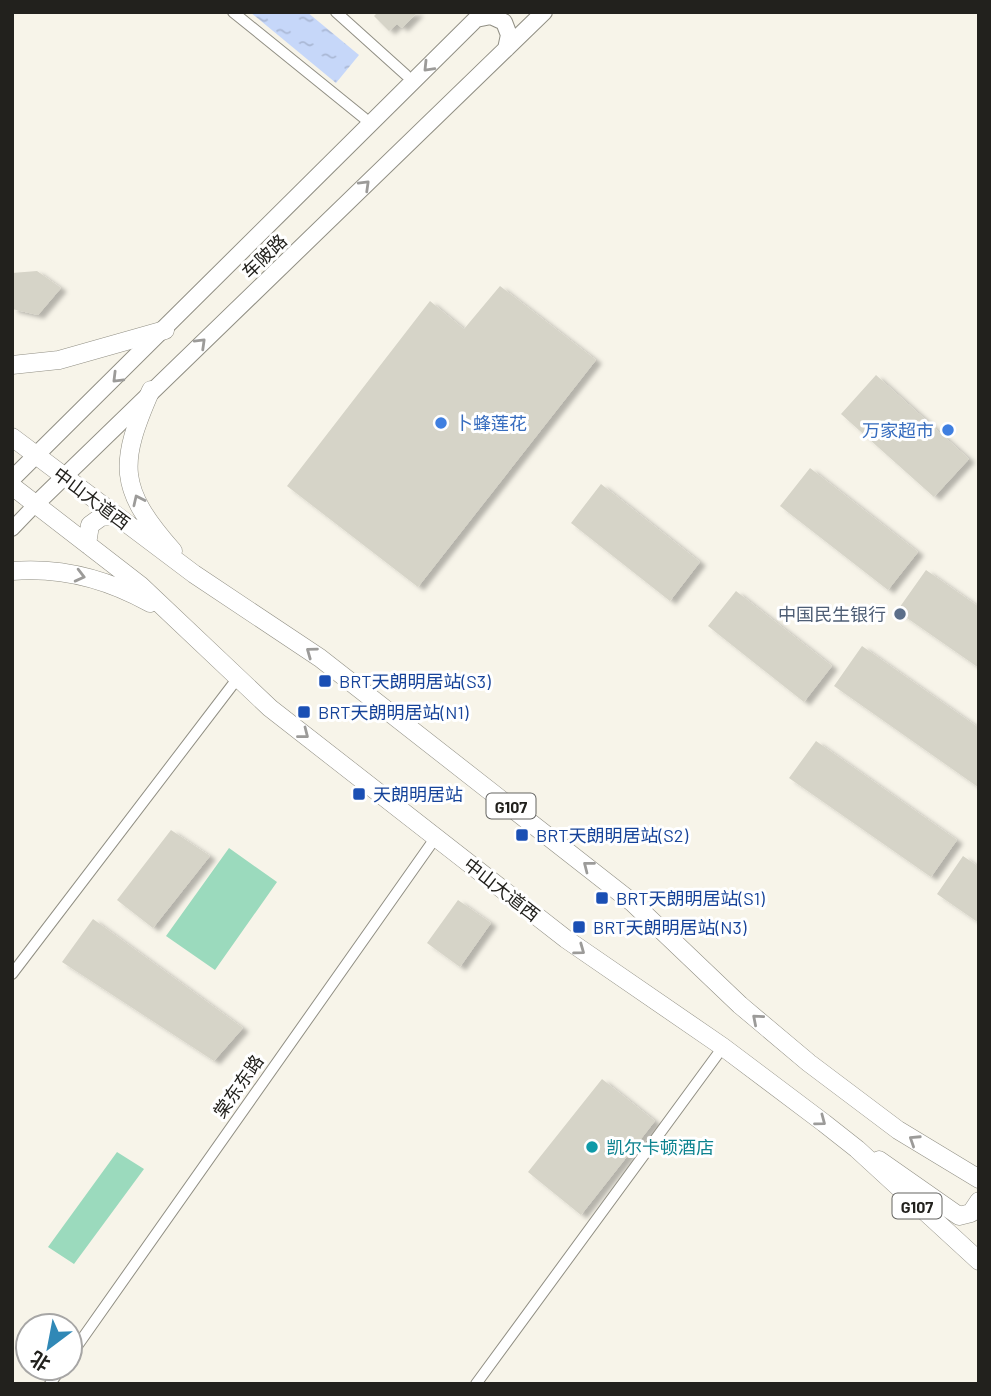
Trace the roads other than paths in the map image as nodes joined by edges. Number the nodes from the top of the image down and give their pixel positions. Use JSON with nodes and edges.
{"nodes":[{"id":1,"x":233,"y":12,"type":"edge"},
{"id":2,"x":336,"y":12,"type":"edge"},
{"id":3,"x":544,"y":12,"type":"edge"},
{"id":4,"x":479,"y":15,"type":"edge"},
{"id":5,"x":506,"y":49,"type":"junction"},
{"id":6,"x":406,"y":75,"type":"dead end"},
{"id":7,"x":364,"y":118,"type":"dead end"},
{"id":8,"x":165,"y":330,"type":"junction"},
{"id":9,"x":12,"y":365,"type":"edge"},
{"id":10,"x":152,"y":390,"type":"junction"},
{"id":11,"x":12,"y":437,"type":"edge"},
{"id":12,"x":36,"y":456,"type":"junction"},
{"id":13,"x":63,"y":476,"type":"junction"},
{"id":14,"x":12,"y":479,"type":"edge"},
{"id":15,"x":12,"y":485,"type":"edge"},
{"id":16,"x":36,"y":504,"type":"junction"},
{"id":17,"x":113,"y":514,"type":"junction"},
{"id":18,"x":12,"y":529,"type":"edge"},
{"id":19,"x":87,"y":544,"type":"junction"},
{"id":20,"x":12,"y":571,"type":"edge"},
{"id":21,"x":194,"y":574,"type":"junction"},
{"id":22,"x":180,"y":623,"type":"junction"},
{"id":23,"x":237,"y":679,"type":"junction"},
{"id":24,"x":436,"y":837,"type":"junction"},
{"id":25,"x":12,"y":974,"type":"edge"},
{"id":26,"x":723,"y":1047,"type":"junction"},
{"id":27,"x":857,"y":1149,"type":"junction"},
{"id":28,"x":977,"y":1182,"type":"edge"},
{"id":29,"x":979,"y":1200,"type":"edge"},
{"id":30,"x":979,"y":1261,"type":"edge"},
{"id":31,"x":84,"y":1336,"type":"edge"},
{"id":32,"x":476,"y":1384,"type":"edge"}],
"edges":[{"from":1,"to":7,"type":"street"},
{"from":2,"to":6,"type":"street"},
{"from":3,"to":5,"type":"main road","name":"车陂路"},
{"from":4,"to":5,"type":"main road"},
{"from":4,"to":8,"type":"main road","name":"车陂路","one_way":true},
{"from":10,"to":5,"type":"main road","name":"车陂路","one_way":true},
{"from":8,"to":9,"type":"highway"},
{"from":8,"to":12,"type":"main road","name":"车陂路","one_way":true},
{"from":10,"to":13,"type":"main road","name":"车陂路"},
{"from":21,"to":10,"type":"highway","one_way":true},
{"from":11,"to":12,"type":"highway","number":"G107"},
{"from":12,"to":13,"type":"highway","name":"中山大道西","number":"G107"},
{"from":12,"to":14,"type":"main road","name":"车陂路"},
{"from":13,"to":16,"type":"main road","name":"车陂路"},
{"from":13,"to":17,"type":"highway","name":"中山大道西","number":"G107"},
{"from":15,"to":16,"type":"highway","number":"G107"},
{"from":16,"to":18,"type":"main road","name":"车陂路"},
{"from":16,"to":19,"type":"highway","name":"中山大道西","number":"G107"},
{"from":17,"to":19,"type":"highway"},
{"from":17,"to":21,"type":"highway","name":"中山大道西","number":"G107"},
{"from":19,"to":22,"type":"highway","name":"中山大道西","number":"G107"},
{"from":20,"to":22,"type":"highway","one_way":true},
{"from":28,"to":21,"type":"highway","name":"中山大道西","number":"G107","one_way":true},
{"from":22,"to":23,"type":"highway","name":"中山大道西","number":"G107"},
{"from":23,"to":24,"type":"highway","name":"中山大道西","number":"G107","one_way":true},
{"from":23,"to":25,"type":"street"},
{"from":24,"to":26,"type":"highway","name":"中山大道西","number":"G107","one_way":true},
{"from":24,"to":31,"type":"street","name":"棠东东路"},
{"from":26,"to":27,"type":"highway","name":"中山大道西","number":"G107","one_way":true},
{"from":26,"to":32,"type":"street"},
{"from":27,"to":29,"type":"highway"},
{"from":27,"to":30,"type":"highway","name":"中山大道西","number":"G107"}]}
